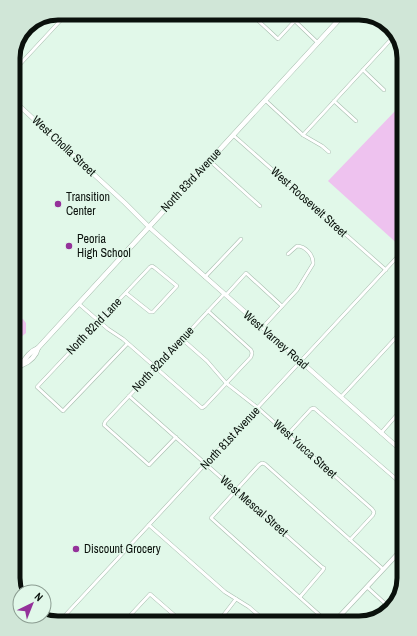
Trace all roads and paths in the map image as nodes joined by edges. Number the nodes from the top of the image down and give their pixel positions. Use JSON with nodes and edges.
{"nodes":[{"id":1,"x":60,"y":20,"type":"edge"},
{"id":2,"x":258,"y":20,"type":"edge"},
{"id":3,"x":339,"y":20,"type":"edge"},
{"id":4,"x":295,"y":21,"type":"joint"},
{"id":5,"x":392,"y":40,"type":"edge"},
{"id":6,"x":318,"y":43,"type":"junction"},
{"id":7,"x":20,"y":63,"type":"edge"},
{"id":8,"x":363,"y":70,"type":"junction"},
{"id":9,"x":384,"y":90,"type":"dead end"},
{"id":10,"x":265,"y":100,"type":"junction"},
{"id":11,"x":334,"y":101,"type":"junction"},
{"id":12,"x":20,"y":106,"type":"edge"},
{"id":13,"x":356,"y":121,"type":"dead end"},
{"id":14,"x":303,"y":134,"type":"junction"},
{"id":15,"x":233,"y":135,"type":"junction"},
{"id":16,"x":328,"y":152,"type":"dead end"},
{"id":17,"x":210,"y":160,"type":"junction"},
{"id":18,"x":260,"y":206,"type":"dead end"},
{"id":19,"x":149,"y":227,"type":"junction"},
{"id":20,"x":241,"y":239,"type":"dead end"},
{"id":21,"x":288,"y":254,"type":"dead end"},
{"id":22,"x":397,"y":258,"type":"edge"},
{"id":23,"x":386,"y":270,"type":"junction"},
{"id":24,"x":205,"y":277,"type":"junction"},
{"id":25,"x":126,"y":293,"type":"junction"},
{"id":26,"x":225,"y":294,"type":"junction"},
{"id":27,"x":79,"y":304,"type":"junction"},
{"id":28,"x":282,"y":306,"type":"junction"},
{"id":29,"x":208,"y":311,"type":"junction"},
{"id":30,"x":98,"y":321,"type":"junction"},
{"id":31,"x":262,"y":328,"type":"junction"},
{"id":32,"x":397,"y":336,"type":"edge"},
{"id":33,"x":182,"y":339,"type":"junction"},
{"id":34,"x":127,"y":344,"type":"junction"},
{"id":35,"x":300,"y":361,"type":"junction"},
{"id":36,"x":20,"y":368,"type":"edge"},
{"id":37,"x":155,"y":368,"type":"junction"},
{"id":38,"x":226,"y":383,"type":"junction"},
{"id":39,"x":129,"y":396,"type":"junction"},
{"id":40,"x":341,"y":397,"type":"junction"},
{"id":41,"x":258,"y":408,"type":"junction"},
{"id":42,"x":397,"y":415,"type":"edge"},
{"id":43,"x":381,"y":433,"type":"junction"},
{"id":44,"x":288,"y":434,"type":"junction"},
{"id":45,"x":176,"y":437,"type":"junction"},
{"id":46,"x":397,"y":447,"type":"edge"},
{"id":47,"x":206,"y":463,"type":"junction"},
{"id":48,"x":397,"y":480,"type":"edge"},
{"id":49,"x":236,"y":490,"type":"junction"},
{"id":50,"x":149,"y":525,"type":"junction"},
{"id":51,"x":350,"y":540,"type":"junction"},
{"id":52,"x":397,"y":554,"type":"edge"},
{"id":53,"x":383,"y":569,"type":"junction"},
{"id":54,"x":367,"y":587,"type":"junction"},
{"id":55,"x":300,"y":597,"type":"junction"},
{"id":56,"x":236,"y":599,"type":"junction"},
{"id":57,"x":386,"y":605,"type":"edge"},
{"id":58,"x":64,"y":616,"type":"edge"},
{"id":59,"x":130,"y":616,"type":"edge"},
{"id":60,"x":175,"y":616,"type":"edge"},
{"id":61,"x":223,"y":616,"type":"edge"},
{"id":62,"x":260,"y":616,"type":"edge"},
{"id":63,"x":321,"y":616,"type":"edge"},
{"id":64,"x":340,"y":616,"type":"edge"}],
"edges":[{"from":1,"to":7,"type":"street"},
{"from":2,"to":4,"type":"street"},
{"from":3,"to":6,"type":"main road","name":"North 83rd Avenue"},
{"from":4,"to":6,"type":"street"},
{"from":5,"to":8,"type":"street"},
{"from":6,"to":10,"type":"main road","name":"North 83rd Avenue"},
{"from":8,"to":9,"type":"street"},
{"from":8,"to":11,"type":"street"},
{"from":10,"to":14,"type":"street"},
{"from":10,"to":15,"type":"main road","name":"North 83rd Avenue"},
{"from":11,"to":13,"type":"street"},
{"from":11,"to":14,"type":"street"},
{"from":12,"to":19,"type":"street","name":"West Cholla Street"},
{"from":14,"to":16,"type":"street"},
{"from":15,"to":17,"type":"main road","name":"North 83rd Avenue"},
{"from":15,"to":23,"type":"street","name":"West Roosevelt Street"},
{"from":17,"to":18,"type":"street"},
{"from":17,"to":19,"type":"main road","name":"North 83rd Avenue"},
{"from":19,"to":24,"type":"street","name":"West Varney Road"},
{"from":19,"to":27,"type":"main road","name":"North 83rd Avenue"},
{"from":20,"to":24,"type":"street"},
{"from":21,"to":28,"type":"street"},
{"from":22,"to":23,"type":"street","name":"North 81st Avenue"},
{"from":23,"to":35,"type":"street","name":"North 81st Avenue"},
{"from":24,"to":26,"type":"street","name":"West Varney Road"},
{"from":25,"to":25,"type":"street","name":"North 82nd Lane"},
{"from":25,"to":30,"type":"street","name":"North 82nd Lane"},
{"from":26,"to":28,"type":"street","name":"North 82nd Avenue"},
{"from":26,"to":29,"type":"street","name":"North 82nd Avenue"},
{"from":26,"to":31,"type":"street","name":"West Varney Road"},
{"from":27,"to":30,"type":"street"},
{"from":27,"to":36,"type":"main road","name":"North 83rd Avenue"},
{"from":28,"to":31,"type":"street"},
{"from":29,"to":33,"type":"street","name":"North 82nd Avenue"},
{"from":29,"to":38,"type":"street"},
{"from":30,"to":34,"type":"street"},
{"from":30,"to":34,"type":"street","name":"North 82nd Lane"},
{"from":31,"to":35,"type":"street","name":"West Varney Road"},
{"from":32,"to":40,"type":"street"},
{"from":33,"to":37,"type":"street","name":"North 82nd Avenue"},
{"from":33,"to":38,"type":"street","name":"West Yucca Street"},
{"from":34,"to":37,"type":"street"},
{"from":35,"to":40,"type":"street","name":"West Varney Road"},
{"from":35,"to":41,"type":"street","name":"North 81st Avenue"},
{"from":37,"to":38,"type":"street"},
{"from":37,"to":39,"type":"street","name":"North 82nd Avenue"},
{"from":38,"to":41,"type":"street","name":"West Yucca Street"},
{"from":39,"to":45,"type":"street","name":"West Mescal Street"},
{"from":39,"to":45,"type":"street","name":"North 82nd Avenue"},
{"from":40,"to":43,"type":"street","name":"West Varney Road"},
{"from":41,"to":44,"type":"street","name":"West Yucca Street"},
{"from":41,"to":47,"type":"street","name":"North 81st Avenue"},
{"from":42,"to":43,"type":"street"},
{"from":43,"to":46,"type":"street","name":"West Varney Road"},
{"from":44,"to":48,"type":"street"},
{"from":44,"to":51,"type":"street","name":"West Yucca Street"},
{"from":45,"to":47,"type":"street","name":"West Mescal Street"},
{"from":47,"to":49,"type":"street","name":"West Mescal Street"},
{"from":47,"to":50,"type":"street","name":"North 81st Avenue"},
{"from":49,"to":51,"type":"street"},
{"from":49,"to":55,"type":"street","name":"West Mescal Street"},
{"from":49,"to":55,"type":"street"},
{"from":50,"to":56,"type":"street"},
{"from":50,"to":58,"type":"street","name":"North 81st Avenue"},
{"from":51,"to":53,"type":"street"},
{"from":52,"to":53,"type":"street"},
{"from":53,"to":54,"type":"street"},
{"from":54,"to":57,"type":"street"},
{"from":54,"to":64,"type":"street"},
{"from":55,"to":63,"type":"street"},
{"from":56,"to":61,"type":"street"},
{"from":56,"to":62,"type":"street"},
{"from":59,"to":60,"type":"street"}]}
